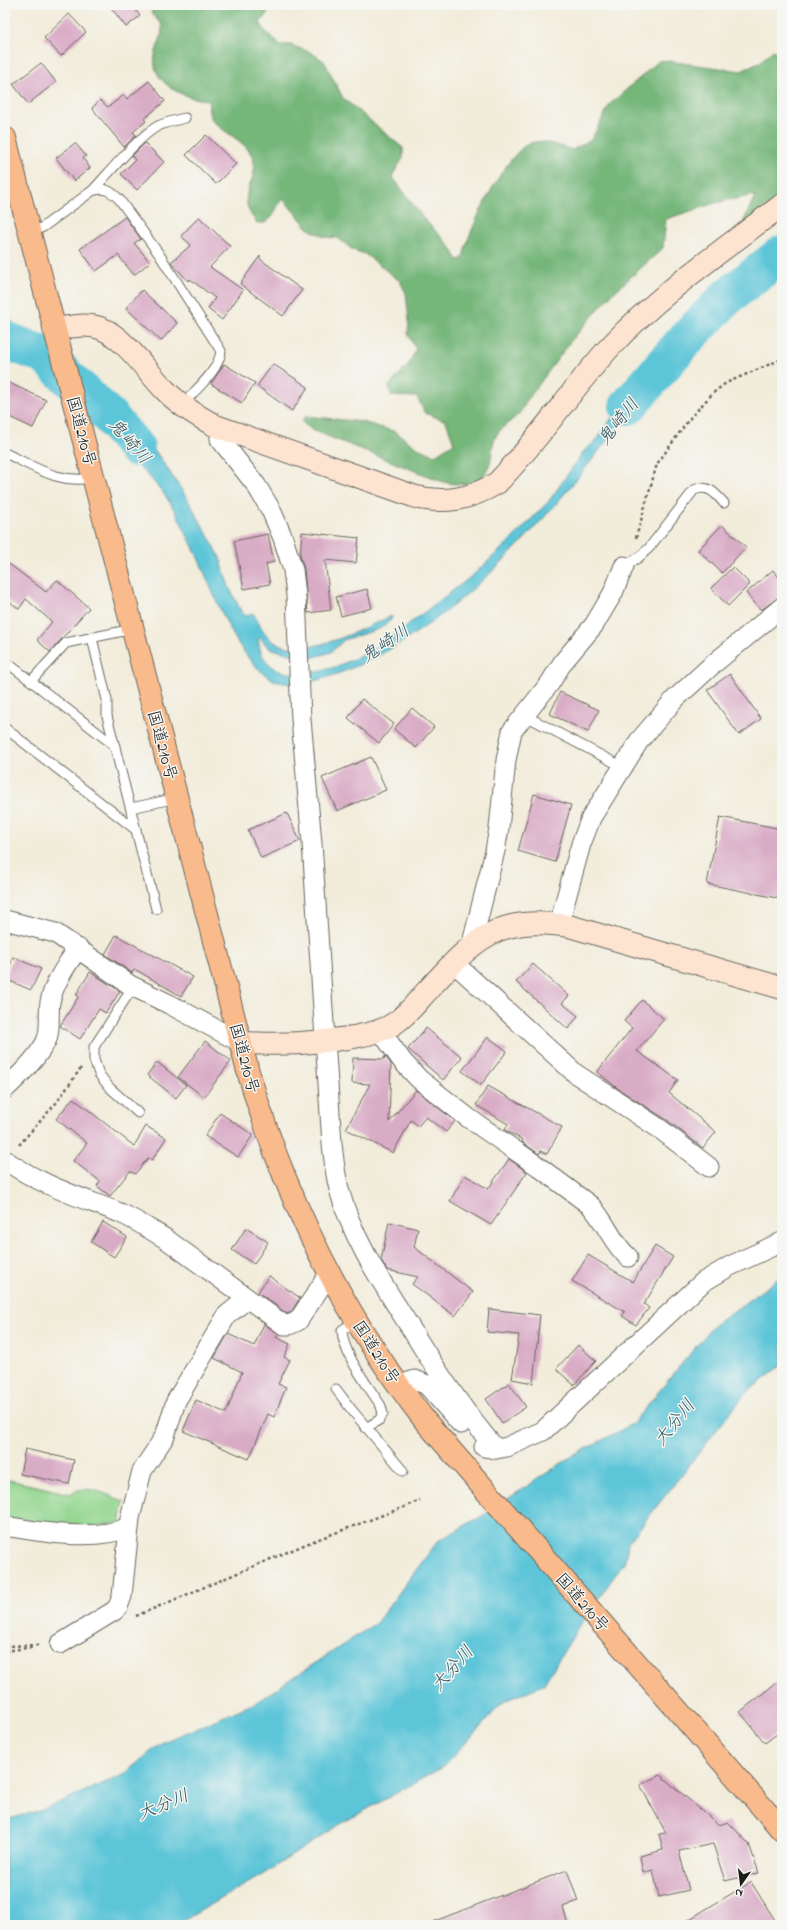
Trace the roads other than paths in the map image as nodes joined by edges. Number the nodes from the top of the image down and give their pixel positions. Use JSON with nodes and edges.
{"nodes":[{"id":1,"x":185,"y":118,"type":"dead end"},
{"id":2,"x":5,"y":138,"type":"edge"},
{"id":3,"x":92,"y":191,"type":"junction"},
{"id":4,"x":782,"y":205,"type":"edge"},
{"id":5,"x":30,"y":233,"type":"junction"},
{"id":6,"x":54,"y":330,"type":"junction"},
{"id":7,"x":182,"y":405,"type":"junction"},
{"id":8,"x":222,"y":428,"type":"junction"},
{"id":9,"x":5,"y":453,"type":"edge"},
{"id":10,"x":92,"y":468,"type":"junction"},
{"id":11,"x":724,"y":503,"type":"dead end"},
{"id":12,"x":624,"y":566,"type":"joint"},
{"id":13,"x":782,"y":607,"type":"edge"},
{"id":14,"x":133,"y":630,"type":"junction"},
{"id":15,"x":92,"y":638,"type":"junction"},
{"id":16,"x":5,"y":661,"type":"edge"},
{"id":17,"x":31,"y":681,"type":"junction"},
{"id":18,"x":524,"y":715,"type":"junction"},
{"id":19,"x":5,"y":728,"type":"edge"},
{"id":20,"x":115,"y":746,"type":"junction"},
{"id":21,"x":623,"y":767,"type":"junction"},
{"id":22,"x":177,"y":798,"type":"junction"},
{"id":23,"x":131,"y":808,"type":"junction"},
{"id":24,"x":136,"y":830,"type":"junction"},
{"id":25,"x":156,"y":909,"type":"dead end"},
{"id":26,"x":5,"y":920,"type":"edge"},
{"id":27,"x":560,"y":925,"type":"junction"},
{"id":28,"x":471,"y":947,"type":"junction"},
{"id":29,"x":78,"y":948,"type":"junction"},
{"id":30,"x":454,"y":963,"type":"junction"},
{"id":31,"x":133,"y":987,"type":"junction"},
{"id":32,"x":782,"y":988,"type":"edge"},
{"id":33,"x":380,"y":1030,"type":"junction"},
{"id":34,"x":326,"y":1041,"type":"junction"},
{"id":35,"x":240,"y":1042,"type":"junction"},
{"id":36,"x":5,"y":1089,"type":"edge"},
{"id":37,"x":138,"y":1113,"type":"dead end"},
{"id":38,"x":10,"y":1154,"type":"edge"},
{"id":39,"x":709,"y":1167,"type":"dead end"},
{"id":40,"x":782,"y":1242,"type":"edge"},
{"id":41,"x":628,"y":1257,"type":"dead end"},
{"id":42,"x":331,"y":1276,"type":"junction"},
{"id":43,"x":247,"y":1299,"type":"junction"},
{"id":44,"x":357,"y":1320,"type":"junction"},
{"id":45,"x":399,"y":1385,"type":"junction"},
{"id":46,"x":336,"y":1389,"type":"dead end"},
{"id":47,"x":366,"y":1428,"type":"junction"},
{"id":48,"x":496,"y":1449,"type":"junction"},
{"id":49,"x":403,"y":1471,"type":"dead end"},
{"id":50,"x":5,"y":1526,"type":"edge"},
{"id":51,"x":129,"y":1527,"type":"junction"},
{"id":52,"x":60,"y":1644,"type":"road end"},
{"id":53,"x":782,"y":1830,"type":"edge"}],
"edges":[{"from":1,"to":3,"type":"lane"},
{"from":2,"to":5,"type":"highway","name":"国道210号"},
{"from":3,"to":5,"type":"lane"},
{"from":3,"to":7,"type":"lane"},
{"from":4,"to":8,"type":"street"},
{"from":5,"to":6,"type":"highway","name":"国道210号"},
{"from":6,"to":7,"type":"street"},
{"from":6,"to":10,"type":"highway","name":"国道210号"},
{"from":7,"to":8,"type":"street"},
{"from":8,"to":34,"type":"street"},
{"from":9,"to":10,"type":"lane"},
{"from":10,"to":14,"type":"highway","name":"国道210号"},
{"from":11,"to":12,"type":"lane"},
{"from":12,"to":18,"type":"street"},
{"from":13,"to":21,"type":"street"},
{"from":14,"to":15,"type":"lane"},
{"from":14,"to":22,"type":"highway","name":"国道210号"},
{"from":15,"to":17,"type":"lane"},
{"from":15,"to":20,"type":"lane"},
{"from":16,"to":17,"type":"lane"},
{"from":17,"to":20,"type":"lane"},
{"from":18,"to":21,"type":"lane"},
{"from":18,"to":28,"type":"street"},
{"from":19,"to":24,"type":"lane"},
{"from":20,"to":23,"type":"lane"},
{"from":21,"to":27,"type":"street"},
{"from":22,"to":23,"type":"lane"},
{"from":22,"to":35,"type":"highway","name":"国道210号"},
{"from":23,"to":24,"type":"lane"},
{"from":24,"to":25,"type":"lane"},
{"from":26,"to":29,"type":"street"},
{"from":27,"to":28,"type":"street"},
{"from":27,"to":32,"type":"street"},
{"from":28,"to":30,"type":"street"},
{"from":29,"to":31,"type":"street"},
{"from":29,"to":36,"type":"street"},
{"from":30,"to":33,"type":"street"},
{"from":30,"to":39,"type":"street"},
{"from":31,"to":35,"type":"street"},
{"from":31,"to":37,"type":"lane"},
{"from":33,"to":34,"type":"street"},
{"from":33,"to":41,"type":"street"},
{"from":34,"to":35,"type":"street"},
{"from":34,"to":48,"type":"street"},
{"from":35,"to":42,"type":"highway","name":"国道210号"},
{"from":38,"to":43,"type":"street"},
{"from":40,"to":48,"type":"street"},
{"from":42,"to":43,"type":"street"},
{"from":42,"to":44,"type":"highway","name":"国道210号"},
{"from":43,"to":51,"type":"street"},
{"from":44,"to":45,"type":"highway","name":"国道210号"},
{"from":44,"to":47,"type":"lane"},
{"from":45,"to":48,"type":"street"},
{"from":45,"to":53,"type":"highway","name":"国道210号"},
{"from":46,"to":47,"type":"lane"},
{"from":47,"to":49,"type":"lane"},
{"from":50,"to":51,"type":"street"},
{"from":51,"to":52,"type":"street"}]}
